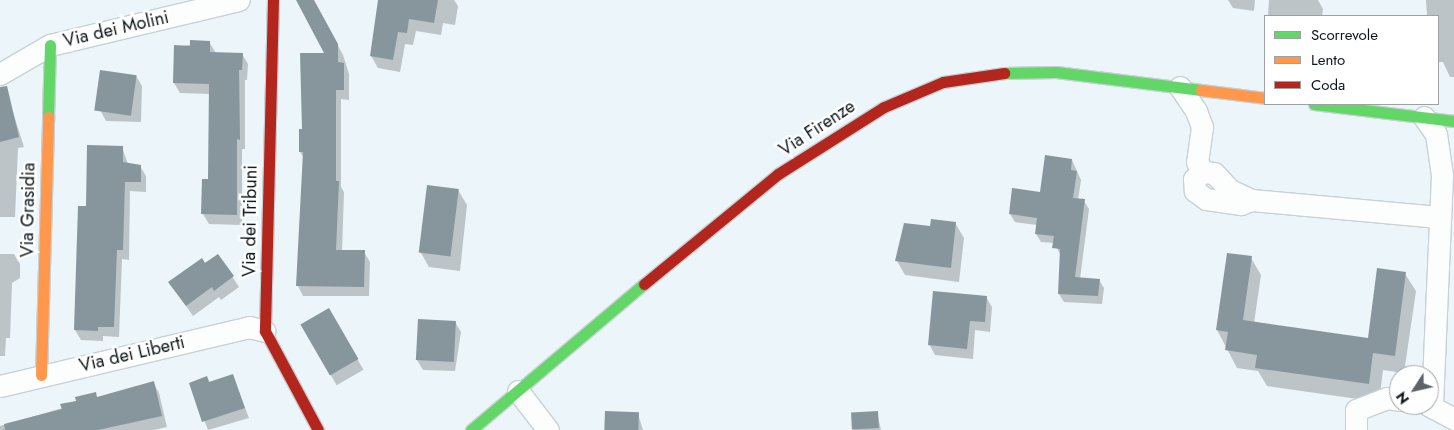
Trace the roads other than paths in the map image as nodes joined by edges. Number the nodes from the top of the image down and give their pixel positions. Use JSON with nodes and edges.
{"nodes":[{"id":1,"x":239,"y":0,"type":"edge"},
{"id":2,"x":272,"y":0,"type":"edge"},
{"id":3,"x":50,"y":45,"type":"junction"},
{"id":4,"x":0,"y":74,"type":"edge"},
{"id":5,"x":1180,"y":87,"type":"junction"},
{"id":6,"x":1264,"y":98,"type":"edge"},
{"id":7,"x":1322,"y":105,"type":"edge"},
{"id":8,"x":1424,"y":117,"type":"junction"},
{"id":9,"x":1454,"y":121,"type":"edge"},
{"id":10,"x":1454,"y":150,"type":"edge"},
{"id":11,"x":1442,"y":175,"type":"junction"},
{"id":12,"x":1439,"y":216,"type":"junction"},
{"id":13,"x":265,"y":331,"type":"junction"},
{"id":14,"x":1432,"y":365,"type":"edge"},
{"id":15,"x":41,"y":375,"type":"junction"},
{"id":16,"x":0,"y":386,"type":"edge"},
{"id":17,"x":518,"y":391,"type":"junction"},
{"id":18,"x":1389,"y":398,"type":"edge"},
{"id":19,"x":1439,"y":410,"type":"edge"},
{"id":20,"x":1454,"y":419,"type":"edge"},
{"id":21,"x":318,"y":430,"type":"edge"},
{"id":22,"x":471,"y":430,"type":"edge"},
{"id":23,"x":548,"y":430,"type":"edge"},
{"id":24,"x":1356,"y":430,"type":"edge"}],
"edges":[{"from":1,"to":3,"type":"street","name":"Via dei Molini"},
{"from":2,"to":13,"type":"main road","name":"Via dei Tribuni"},
{"from":3,"to":4,"type":"street","name":"Via dei Molini"},
{"from":3,"to":15,"type":"main road","name":"Via Grasidia"},
{"from":5,"to":6,"type":"main road","name":"Via Firenze"},
{"from":5,"to":12,"type":"street"},
{"from":5,"to":17,"type":"main road","name":"Via Firenze"},
{"from":7,"to":8,"type":"main road"},
{"from":8,"to":9,"type":"main road"},
{"from":8,"to":11,"type":"street"},
{"from":10,"to":11,"type":"street"},
{"from":11,"to":12,"type":"street"},
{"from":12,"to":14,"type":"street"},
{"from":13,"to":15,"type":"street","name":"Via dei Liberti"},
{"from":13,"to":21,"type":"main road","name":"Via dei Tribuni"},
{"from":15,"to":16,"type":"street","name":"Via dei Liberti"},
{"from":17,"to":22,"type":"main road","name":"Via Firenze"},
{"from":17,"to":23,"type":"street"},
{"from":18,"to":24,"type":"street"},
{"from":19,"to":20,"type":"street"}]}
